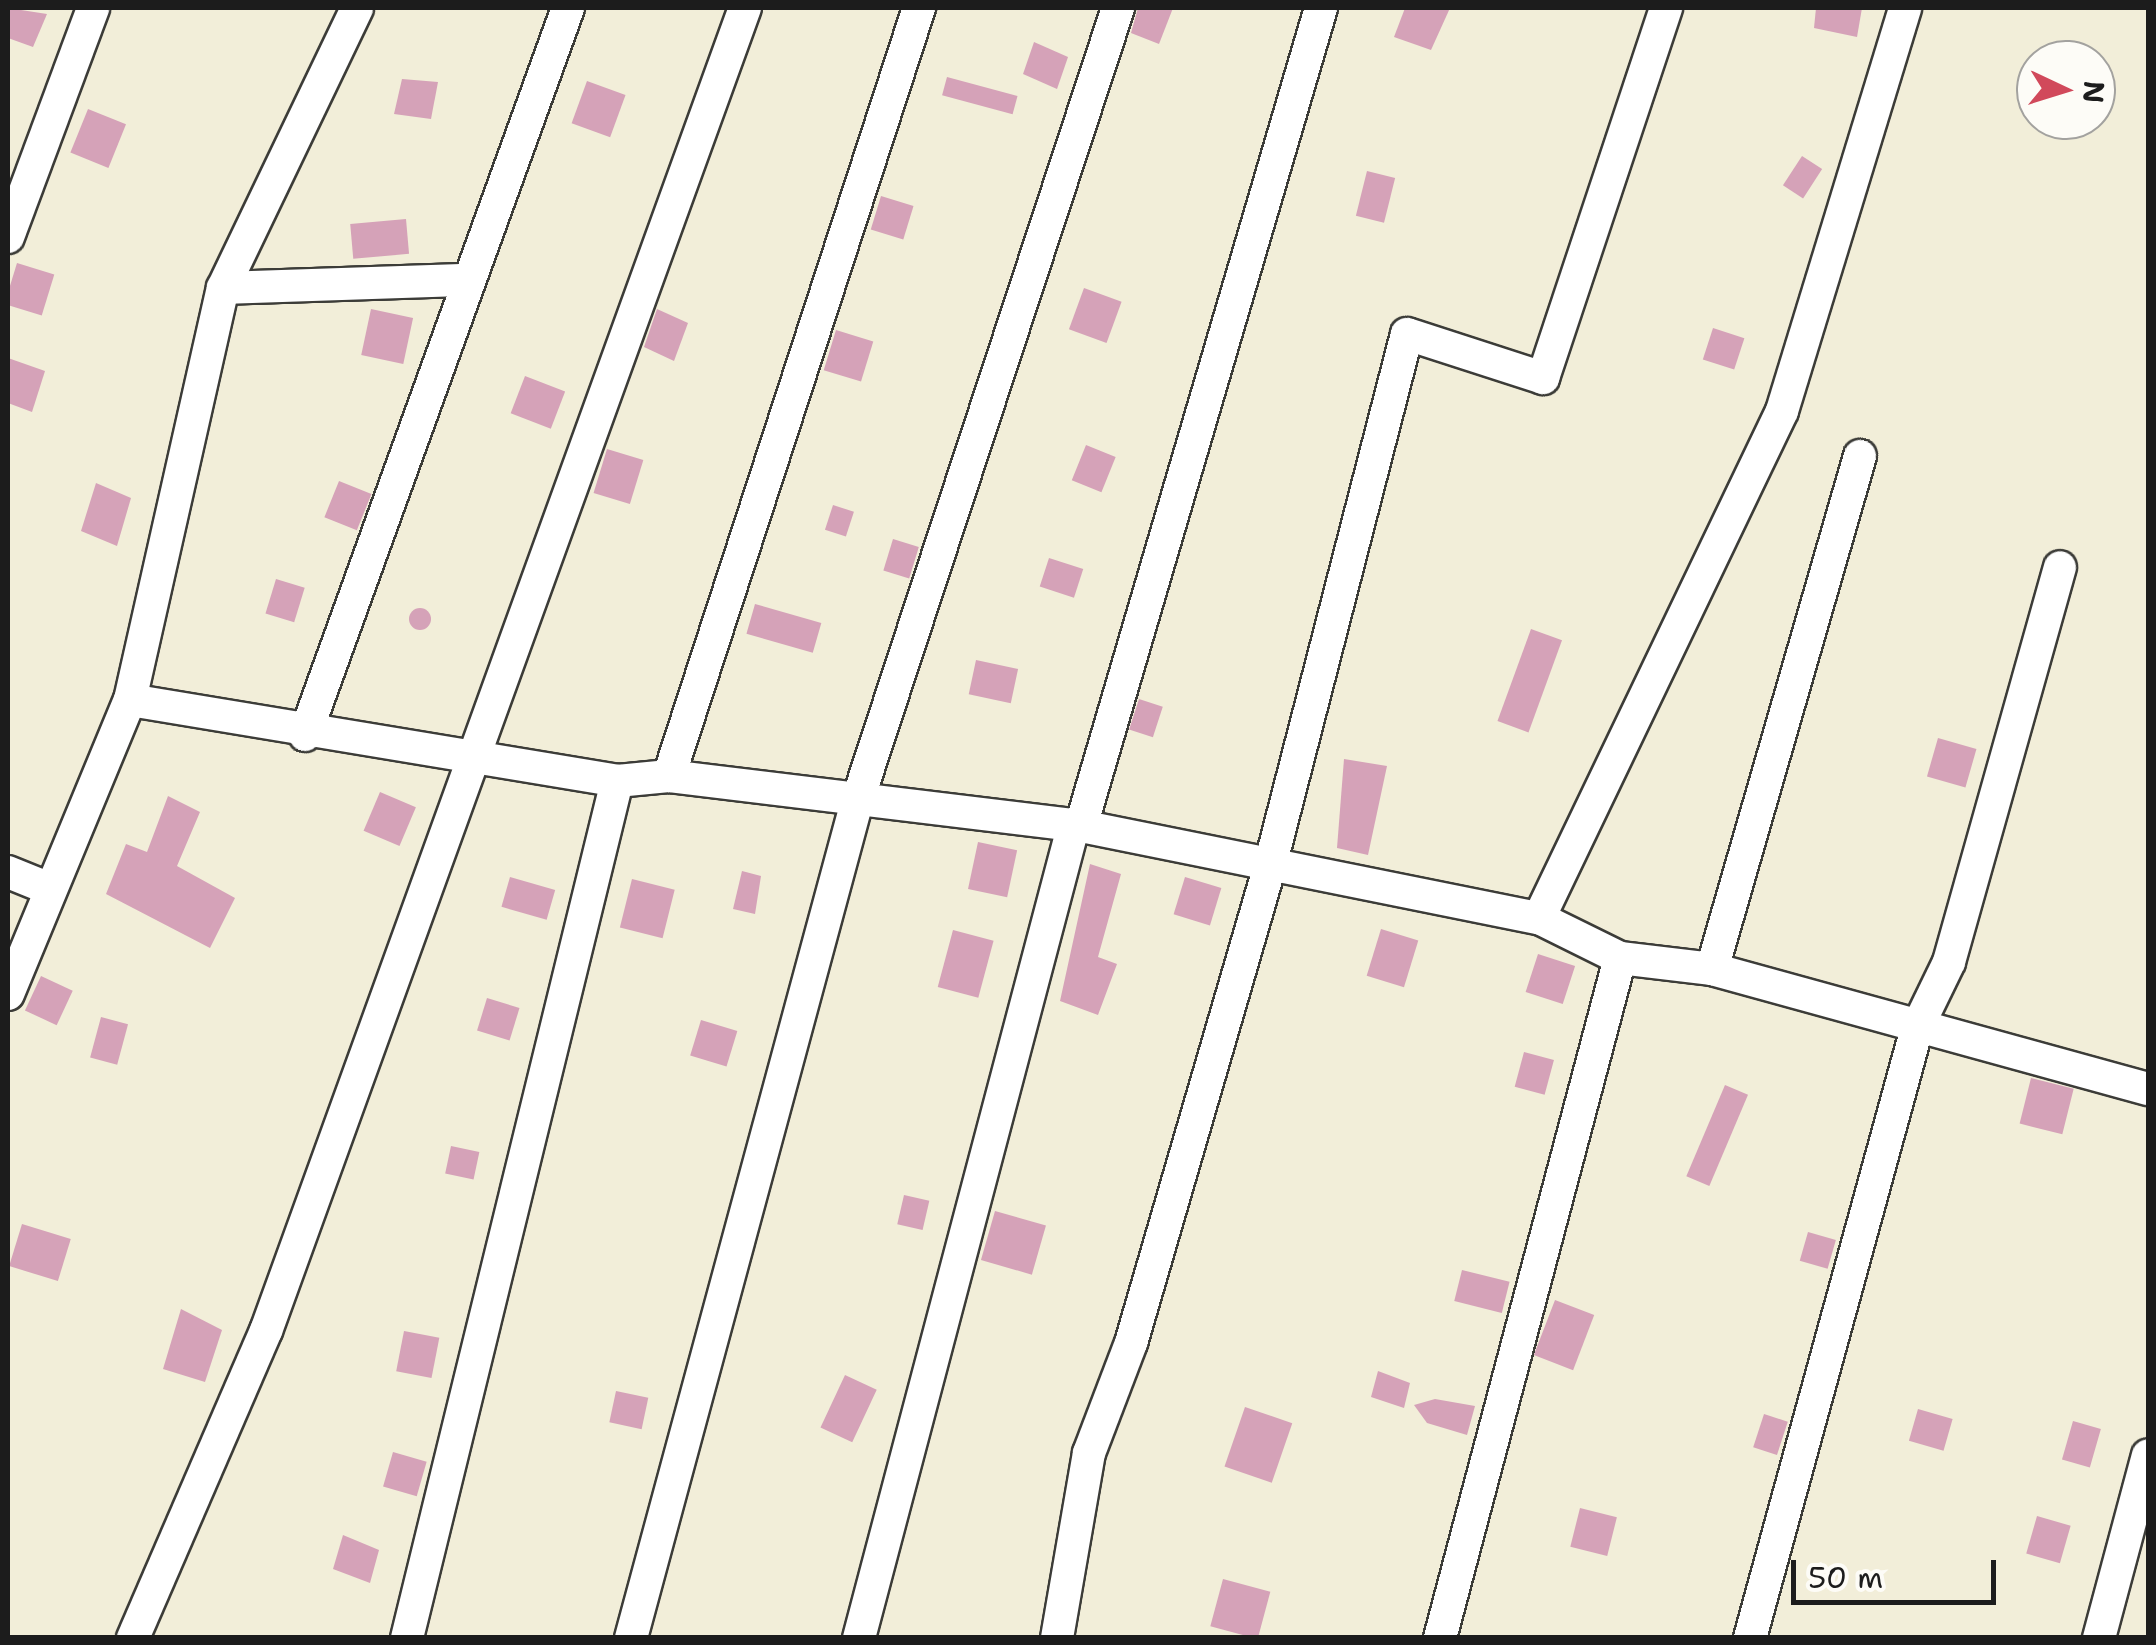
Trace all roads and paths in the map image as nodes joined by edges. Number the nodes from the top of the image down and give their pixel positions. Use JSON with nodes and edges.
{"nodes":[{"id":1,"x":93,"y":8,"type":"edge"},
{"id":2,"x":357,"y":8,"type":"edge"},
{"id":3,"x":568,"y":8,"type":"edge"},
{"id":4,"x":745,"y":8,"type":"edge"},
{"id":5,"x":919,"y":8,"type":"edge"},
{"id":6,"x":1118,"y":8,"type":"edge"},
{"id":7,"x":1322,"y":8,"type":"edge"},
{"id":8,"x":1666,"y":8,"type":"edge"},
{"id":9,"x":1905,"y":8,"type":"edge"},
{"id":10,"x":8,"y":237,"type":"edge"},
{"id":11,"x":468,"y":280,"type":"junction"},
{"id":12,"x":224,"y":288,"type":"junction"},
{"id":13,"x":1860,"y":456,"type":"dead end"},
{"id":14,"x":2060,"y":568,"type":"dead end"},
{"id":15,"x":130,"y":700,"type":"junction"},
{"id":16,"x":305,"y":735,"type":"junction"},
{"id":17,"x":474,"y":757,"type":"junction"},
{"id":18,"x":668,"y":776,"type":"junction"},
{"id":19,"x":618,"y":780,"type":"junction"},
{"id":20,"x":856,"y":805,"type":"junction"},
{"id":21,"x":1077,"y":828,"type":"junction"},
{"id":22,"x":1271,"y":862,"type":"junction"},
{"id":23,"x":8,"y":872,"type":"edge"},
{"id":24,"x":45,"y":887,"type":"junction"},
{"id":25,"x":1539,"y":918,"type":"junction"},
{"id":26,"x":1620,"y":958,"type":"junction"},
{"id":27,"x":1712,"y":970,"type":"junction"},
{"id":28,"x":8,"y":994,"type":"edge"},
{"id":29,"x":1918,"y":1028,"type":"junction"},
{"id":30,"x":2148,"y":1089,"type":"edge"},
{"id":31,"x":2148,"y":1454,"type":"edge"},
{"id":32,"x":133,"y":1638,"type":"edge"},
{"id":33,"x":407,"y":1638,"type":"edge"},
{"id":34,"x":631,"y":1638,"type":"edge"},
{"id":35,"x":859,"y":1638,"type":"edge"},
{"id":36,"x":1057,"y":1638,"type":"edge"},
{"id":37,"x":1440,"y":1638,"type":"edge"},
{"id":38,"x":1750,"y":1638,"type":"edge"},
{"id":39,"x":2099,"y":1638,"type":"edge"}],
"edges":[{"from":1,"to":10,"type":"street"},
{"from":2,"to":12,"type":"street"},
{"from":3,"to":11,"type":"street"},
{"from":4,"to":17,"type":"street"},
{"from":5,"to":18,"type":"street"},
{"from":6,"to":20,"type":"street"},
{"from":7,"to":21,"type":"street"},
{"from":8,"to":22,"type":"street"},
{"from":9,"to":25,"type":"street"},
{"from":11,"to":12,"type":"street"},
{"from":11,"to":16,"type":"street"},
{"from":12,"to":15,"type":"street"},
{"from":13,"to":27,"type":"street"},
{"from":14,"to":29,"type":"street"},
{"from":15,"to":16,"type":"street"},
{"from":15,"to":24,"type":"street"},
{"from":16,"to":17,"type":"street"},
{"from":17,"to":19,"type":"street"},
{"from":17,"to":32,"type":"street"},
{"from":18,"to":19,"type":"street"},
{"from":18,"to":20,"type":"street"},
{"from":19,"to":33,"type":"street"},
{"from":20,"to":21,"type":"street"},
{"from":20,"to":34,"type":"street"},
{"from":21,"to":22,"type":"street"},
{"from":21,"to":35,"type":"street"},
{"from":22,"to":25,"type":"street"},
{"from":22,"to":36,"type":"street"},
{"from":23,"to":24,"type":"street"},
{"from":24,"to":28,"type":"street"},
{"from":25,"to":26,"type":"street"},
{"from":26,"to":27,"type":"street"},
{"from":26,"to":37,"type":"street"},
{"from":27,"to":29,"type":"street"},
{"from":29,"to":30,"type":"street"},
{"from":29,"to":38,"type":"street"},
{"from":31,"to":39,"type":"street"}]}
